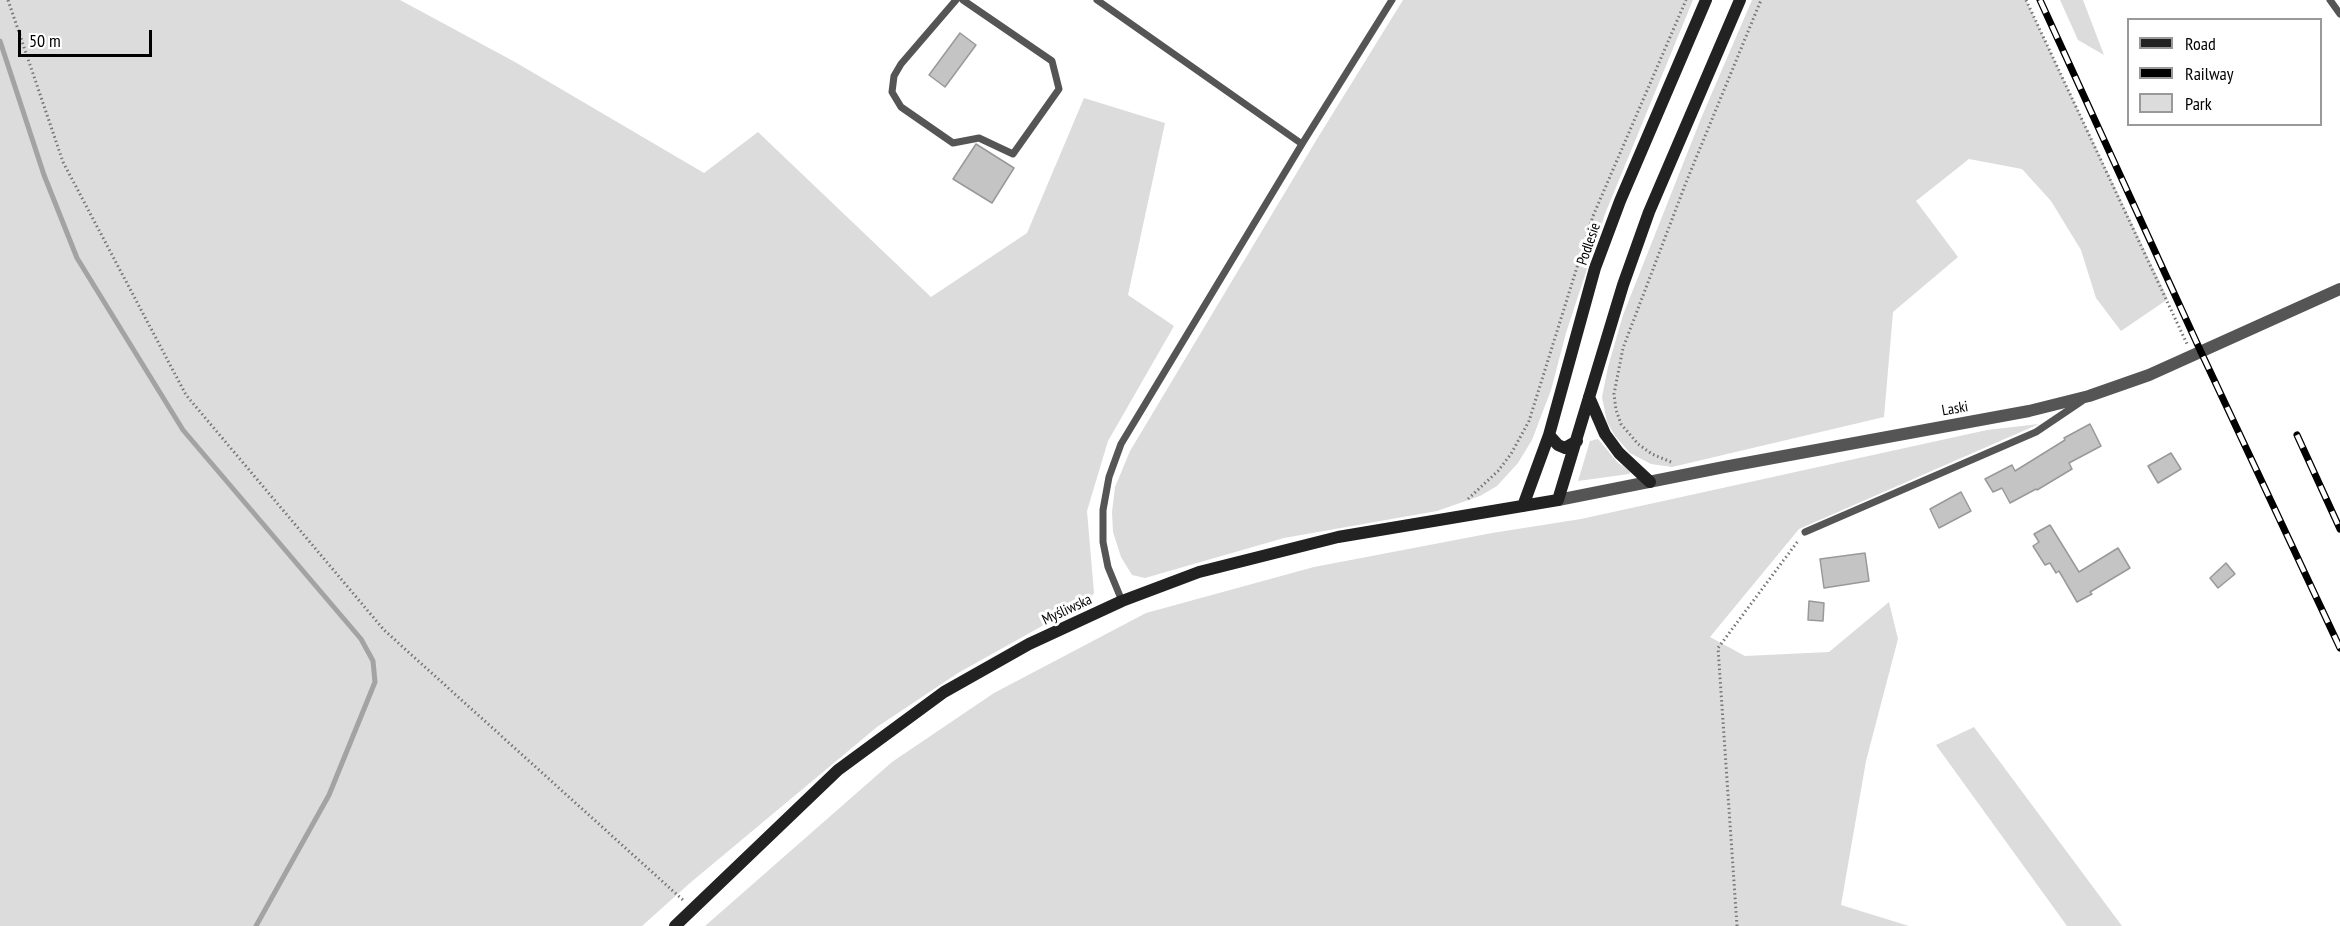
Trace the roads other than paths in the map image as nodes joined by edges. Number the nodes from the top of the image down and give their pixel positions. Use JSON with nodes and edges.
{"nodes":[{"id":1,"x":956,"y":0,"type":"edge"},
{"id":2,"x":963,"y":0,"type":"edge"},
{"id":3,"x":1098,"y":0,"type":"edge"},
{"id":4,"x":1392,"y":0,"type":"edge"},
{"id":5,"x":1706,"y":0,"type":"edge"},
{"id":6,"x":1740,"y":0,"type":"edge"},
{"id":7,"x":2330,"y":0,"type":"edge"},
{"id":8,"x":2340,"y":14,"type":"edge"},
{"id":9,"x":1302,"y":144,"type":"junction"},
{"id":10,"x":2340,"y":289,"type":"edge"},
{"id":11,"x":2089,"y":396,"type":"junction"},
{"id":12,"x":1589,"y":397,"type":"junction"},
{"id":13,"x":1549,"y":435,"type":"junction"},
{"id":14,"x":1577,"y":441,"type":"junction"},
{"id":15,"x":1650,"y":482,"type":"junction"},
{"id":16,"x":1558,"y":500,"type":"junction"},
{"id":17,"x":1523,"y":506,"type":"junction"},
{"id":18,"x":1805,"y":532,"type":"road end"},
{"id":19,"x":1122,"y":601,"type":"junction"},
{"id":20,"x":675,"y":926,"type":"edge"}],
"edges":[{"from":1,"to":2,"type":"lane"},
{"from":3,"to":9,"type":"lane"},
{"from":4,"to":9,"type":"lane"},
{"from":5,"to":13,"type":"street","name":"Podlesie"},
{"from":6,"to":12,"type":"street"},
{"from":7,"to":8,"type":"lane"},
{"from":9,"to":19,"type":"lane"},
{"from":10,"to":11,"type":"street","name":"Laski"},
{"from":11,"to":15,"type":"street","name":"Laski"},
{"from":11,"to":18,"type":"lane"},
{"from":12,"to":14,"type":"street"},
{"from":12,"to":15,"type":"street"},
{"from":13,"to":14,"type":"street"},
{"from":13,"to":17,"type":"street","name":"Podlesie"},
{"from":14,"to":16,"type":"street"},
{"from":15,"to":16,"type":"street","name":"Laski"},
{"from":16,"to":17,"type":"street","name":"Myśliwska"},
{"from":17,"to":19,"type":"street","name":"Myśliwska"},
{"from":19,"to":20,"type":"street","name":"Myśliwska"}]}
